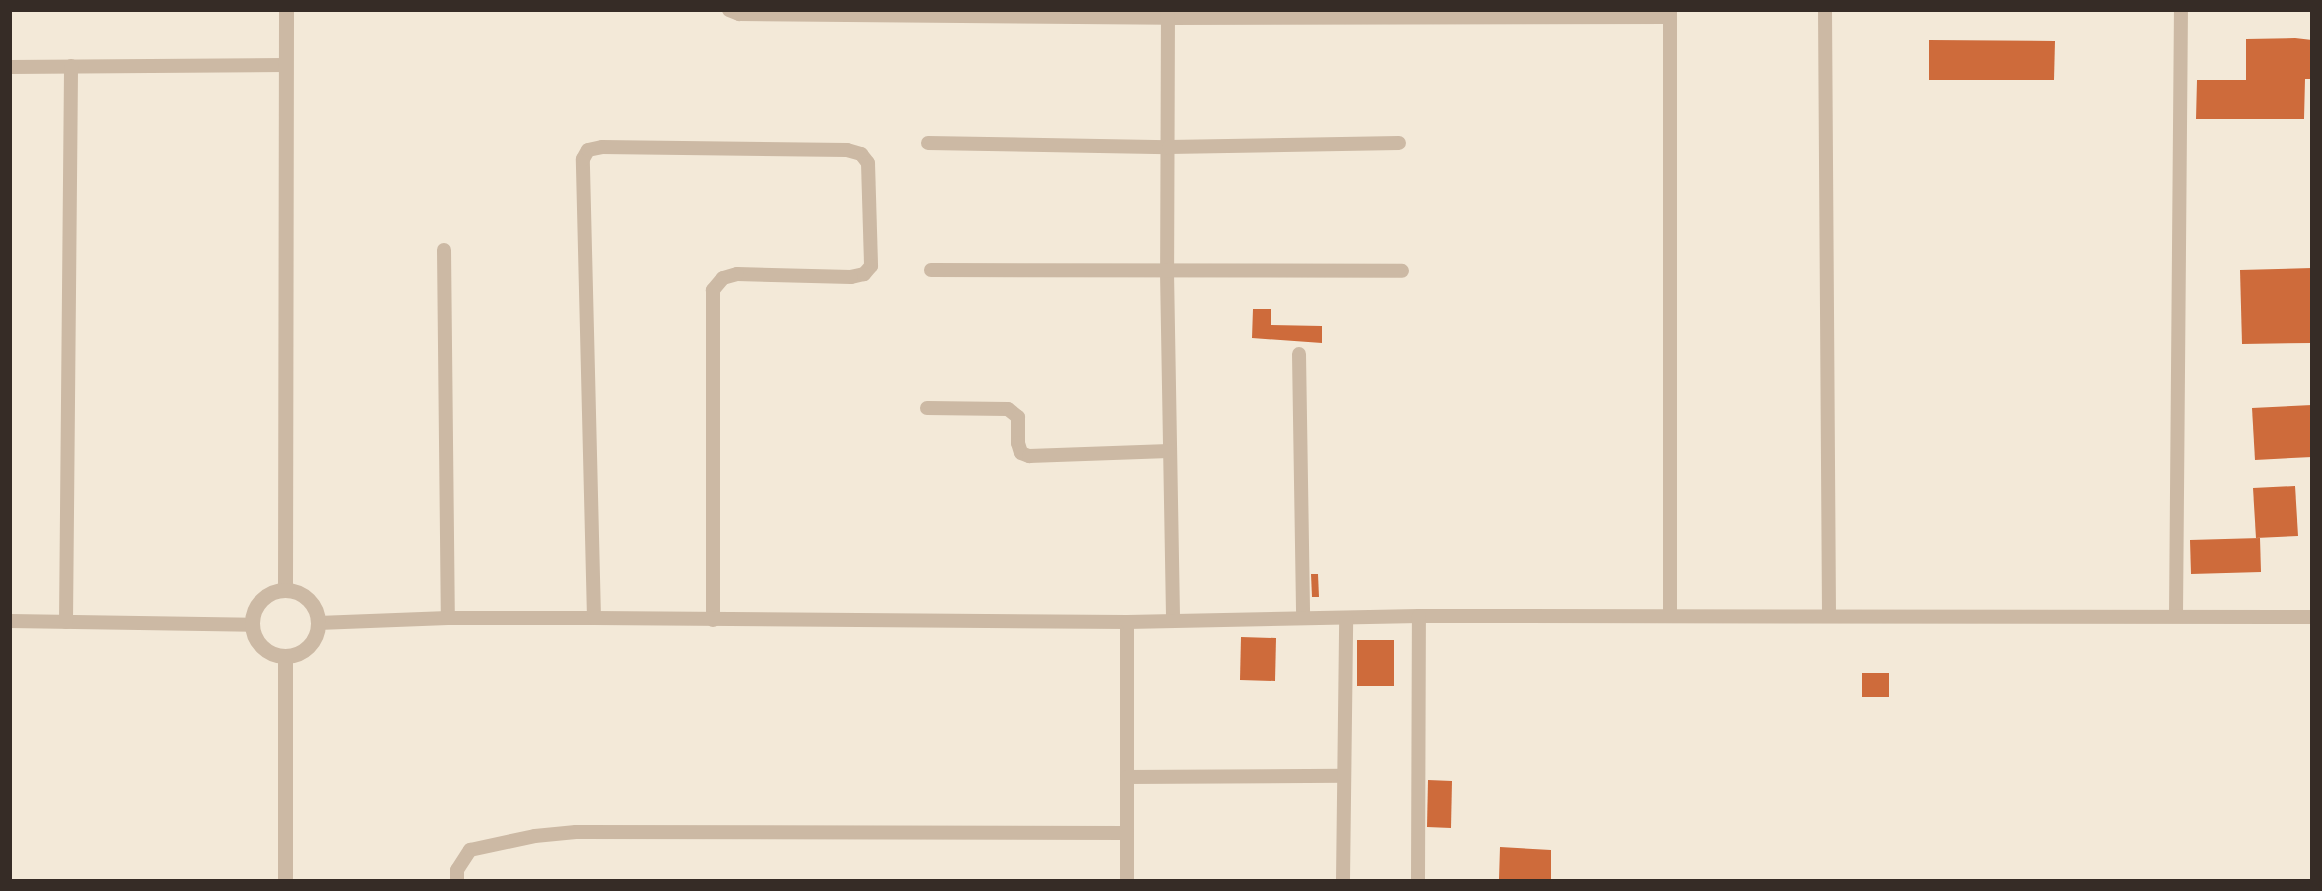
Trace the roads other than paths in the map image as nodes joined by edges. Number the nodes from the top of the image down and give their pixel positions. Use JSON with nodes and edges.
{"nodes":[{"id":1,"x":286,"y":10,"type":"edge"},
{"id":2,"x":729,"y":10,"type":"edge"},
{"id":3,"x":1825,"y":10,"type":"edge"},
{"id":4,"x":2181,"y":10,"type":"edge"},
{"id":5,"x":1168,"y":14,"type":"edge"},
{"id":6,"x":1670,"y":14,"type":"edge"},
{"id":7,"x":71,"y":66,"type":"junction"},
{"id":8,"x":285,"y":66,"type":"junction"},
{"id":9,"x":10,"y":67,"type":"edge"},
{"id":10,"x":928,"y":143,"type":"dead end"},
{"id":11,"x":1399,"y":144,"type":"dead end"},
{"id":12,"x":1169,"y":147,"type":"junction"},
{"id":13,"x":444,"y":250,"type":"dead end"},
{"id":14,"x":931,"y":270,"type":"dead end"},
{"id":15,"x":1402,"y":271,"type":"dead end"},
{"id":16,"x":1167,"y":272,"type":"junction"},
{"id":17,"x":1299,"y":354,"type":"dead end"},
{"id":18,"x":927,"y":408,"type":"dead end"},
{"id":19,"x":1169,"y":451,"type":"junction"},
{"id":20,"x":285,"y":590,"type":"junction"},
{"id":21,"x":2176,"y":615,"type":"junction"},
{"id":22,"x":1419,"y":616,"type":"junction"},
{"id":23,"x":1670,"y":616,"type":"junction"},
{"id":24,"x":1829,"y":616,"type":"junction"},
{"id":25,"x":2312,"y":617,"type":"edge"},
{"id":26,"x":448,"y":618,"type":"junction"},
{"id":27,"x":594,"y":618,"type":"junction"},
{"id":28,"x":1303,"y":618,"type":"junction"},
{"id":29,"x":1346,"y":618,"type":"junction"},
{"id":30,"x":713,"y":620,"type":"junction"},
{"id":31,"x":1173,"y":620,"type":"junction"},
{"id":32,"x":10,"y":621,"type":"edge"},
{"id":33,"x":66,"y":622,"type":"junction"},
{"id":34,"x":1127,"y":622,"type":"junction"},
{"id":35,"x":318,"y":623,"type":"junction"},
{"id":36,"x":252,"y":624,"type":"junction"},
{"id":37,"x":285,"y":656,"type":"junction"},
{"id":38,"x":1344,"y":776,"type":"junction"},
{"id":39,"x":1127,"y":777,"type":"junction"},
{"id":40,"x":1127,"y":833,"type":"junction"},
{"id":41,"x":285,"y":880,"type":"edge"},
{"id":42,"x":457,"y":880,"type":"edge"},
{"id":43,"x":1128,"y":880,"type":"edge"},
{"id":44,"x":1343,"y":880,"type":"edge"},
{"id":45,"x":1418,"y":880,"type":"edge"}],
"edges":[{"from":1,"to":8,"type":"street"},
{"from":2,"to":5,"type":"street"},
{"from":3,"to":24,"type":"street"},
{"from":4,"to":21,"type":"street"},
{"from":5,"to":6,"type":"street"},
{"from":5,"to":12,"type":"street"},
{"from":6,"to":23,"type":"street"},
{"from":7,"to":8,"type":"street"},
{"from":7,"to":9,"type":"street"},
{"from":7,"to":33,"type":"street"},
{"from":8,"to":20,"type":"street"},
{"from":10,"to":12,"type":"street"},
{"from":11,"to":12,"type":"street"},
{"from":12,"to":16,"type":"street"},
{"from":13,"to":26,"type":"street"},
{"from":14,"to":16,"type":"street"},
{"from":15,"to":16,"type":"street"},
{"from":16,"to":19,"type":"street"},
{"from":17,"to":28,"type":"street"},
{"from":18,"to":19,"type":"street"},
{"from":19,"to":31,"type":"street"},
{"from":20,"to":35,"type":"street"},
{"from":20,"to":36,"type":"street"},
{"from":21,"to":24,"type":"street"},
{"from":21,"to":25,"type":"street"},
{"from":22,"to":23,"type":"street"},
{"from":22,"to":29,"type":"street"},
{"from":22,"to":45,"type":"street"},
{"from":23,"to":24,"type":"street"},
{"from":26,"to":27,"type":"street"},
{"from":26,"to":35,"type":"street"},
{"from":27,"to":30,"type":"street"},
{"from":27,"to":30,"type":"street"},
{"from":28,"to":29,"type":"street"},
{"from":28,"to":31,"type":"street"},
{"from":29,"to":38,"type":"street"},
{"from":30,"to":34,"type":"street"},
{"from":31,"to":34,"type":"street"},
{"from":32,"to":33,"type":"street"},
{"from":33,"to":36,"type":"street"},
{"from":34,"to":39,"type":"street"},
{"from":35,"to":37,"type":"street"},
{"from":36,"to":37,"type":"street"},
{"from":37,"to":41,"type":"street"},
{"from":38,"to":39,"type":"street"},
{"from":38,"to":44,"type":"street"},
{"from":39,"to":40,"type":"street"},
{"from":40,"to":42,"type":"street"},
{"from":40,"to":43,"type":"street"}]}
